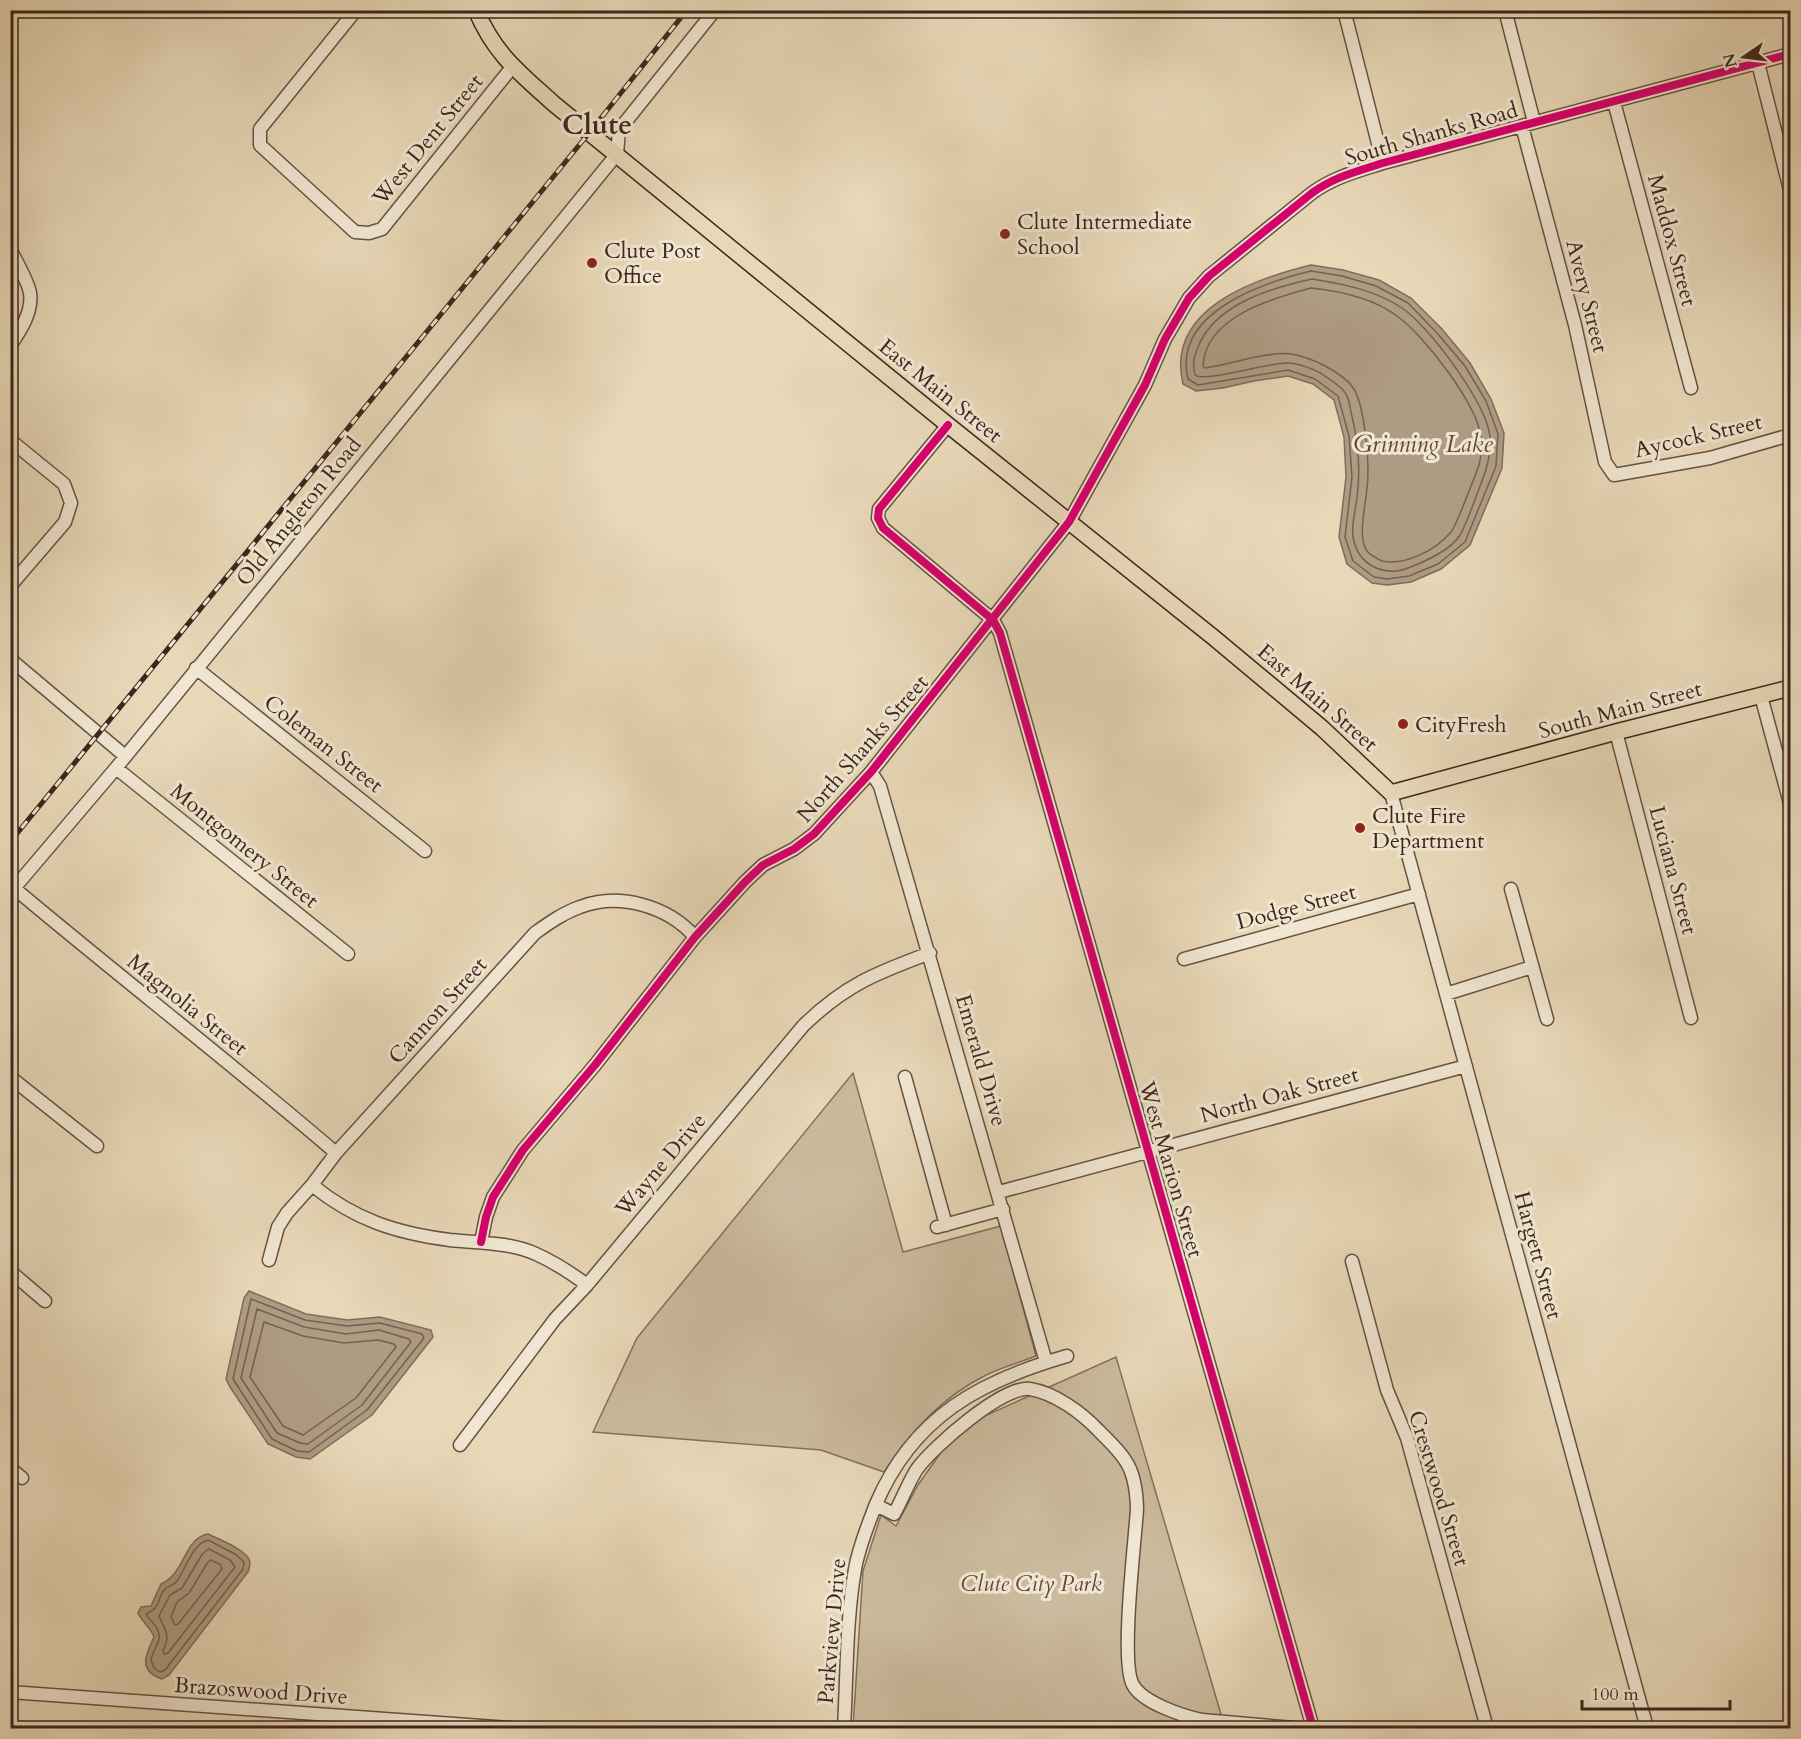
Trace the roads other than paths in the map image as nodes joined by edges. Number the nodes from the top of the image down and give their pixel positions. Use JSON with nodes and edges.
{"nodes":[{"id":1,"x":356,"y":10,"type":"edge"},
{"id":2,"x":476,"y":10,"type":"edge"},
{"id":3,"x":715,"y":10,"type":"edge"},
{"id":4,"x":1344,"y":10,"type":"edge"},
{"id":5,"x":1505,"y":10,"type":"edge"},
{"id":6,"x":1791,"y":54,"type":"edge"},
{"id":7,"x":1758,"y":63,"type":"junction"},
{"id":8,"x":513,"y":66,"type":"junction"},
{"id":9,"x":1614,"y":102,"type":"junction"},
{"id":10,"x":1528,"y":124,"type":"junction"},
{"id":11,"x":617,"y":154,"type":"junction"},
{"id":12,"x":1383,"y":163,"type":"junction"},
{"id":13,"x":1791,"y":190,"type":"edge"},
{"id":14,"x":10,"y":249,"type":"edge"},
{"id":15,"x":10,"y":346,"type":"edge"},
{"id":16,"x":1691,"y":388,"type":"dead end"},
{"id":17,"x":948,"y":425,"type":"junction"},
{"id":18,"x":1791,"y":435,"type":"edge"},
{"id":19,"x":10,"y":440,"type":"edge"},
{"id":20,"x":1614,"y":475,"type":"joint"},
{"id":21,"x":1070,"y":522,"type":"junction"},
{"id":22,"x":10,"y":586,"type":"edge"},
{"id":23,"x":993,"y":620,"type":"junction"},
{"id":24,"x":10,"y":659,"type":"edge"},
{"id":25,"x":196,"y":668,"type":"junction"},
{"id":26,"x":1791,"y":688,"type":"edge"},
{"id":27,"x":1761,"y":696,"type":"junction"},
{"id":28,"x":1616,"y":732,"type":"junction"},
{"id":29,"x":125,"y":756,"type":"junction"},
{"id":30,"x":116,"y":768,"type":"junction"},
{"id":31,"x":871,"y":772,"type":"junction"},
{"id":32,"x":1391,"y":792,"type":"junction"},
{"id":33,"x":1791,"y":803,"type":"edge"},
{"id":34,"x":425,"y":851,"type":"dead end"},
{"id":35,"x":1511,"y":889,"type":"dead end"},
{"id":36,"x":12,"y":891,"type":"edge"},
{"id":37,"x":1419,"y":894,"type":"junction"},
{"id":38,"x":695,"y":937,"type":"junction"},
{"id":39,"x":930,"y":953,"type":"junction"},
{"id":40,"x":348,"y":954,"type":"dead end"},
{"id":41,"x":1184,"y":959,"type":"dead end"},
{"id":42,"x":1532,"y":967,"type":"junction"},
{"id":43,"x":1446,"y":994,"type":"junction"},
{"id":44,"x":1691,"y":1018,"type":"dead end"},
{"id":45,"x":1546,"y":1019,"type":"dead end"},
{"id":46,"x":1466,"y":1066,"type":"junction"},
{"id":47,"x":10,"y":1077,"type":"edge"},
{"id":48,"x":905,"y":1077,"type":"dead end"},
{"id":49,"x":97,"y":1146,"type":"dead end"},
{"id":50,"x":1148,"y":1150,"type":"junction"},
{"id":51,"x":336,"y":1153,"type":"junction"},
{"id":52,"x":312,"y":1185,"type":"junction"},
{"id":53,"x":999,"y":1192,"type":"junction"},
{"id":54,"x":1003,"y":1209,"type":"junction"},
{"id":55,"x":481,"y":1242,"type":"junction"},
{"id":56,"x":269,"y":1260,"type":"dead end"},
{"id":57,"x":1352,"y":1261,"type":"dead end"},
{"id":58,"x":10,"y":1270,"type":"edge"},
{"id":59,"x":587,"y":1285,"type":"junction"},
{"id":60,"x":45,"y":1301,"type":"dead end"},
{"id":61,"x":1067,"y":1356,"type":"dead end"},
{"id":62,"x":1046,"y":1362,"type":"junction"},
{"id":63,"x":460,"y":1446,"type":"dead end"},
{"id":64,"x":10,"y":1468,"type":"edge"},
{"id":65,"x":22,"y":1478,"type":"dead end"},
{"id":66,"x":876,"y":1504,"type":"junction"},
{"id":67,"x":10,"y":1692,"type":"edge"},
{"id":68,"x":510,"y":1728,"type":"edge"},
{"id":69,"x":844,"y":1728,"type":"edge"},
{"id":70,"x":1294,"y":1728,"type":"edge"},
{"id":71,"x":1313,"y":1728,"type":"edge"},
{"id":72,"x":1487,"y":1728,"type":"edge"},
{"id":73,"x":1647,"y":1728,"type":"edge"}],
"edges":[{"from":1,"to":8,"type":"street","name":"West Dent Street"},
{"from":2,"to":8,"type":"main road","name":"East Main Street"},
{"from":3,"to":11,"type":"street"},
{"from":4,"to":12,"type":"street"},
{"from":5,"to":10,"type":"street","name":"Avery Street"},
{"from":6,"to":7,"type":"street","name":"South Shanks Road"},
{"from":7,"to":9,"type":"street","name":"South Shanks Road"},
{"from":7,"to":13,"type":"street"},
{"from":8,"to":11,"type":"main road","name":"East Main Street"},
{"from":9,"to":10,"type":"street","name":"South Shanks Road"},
{"from":9,"to":16,"type":"street","name":"Maddox Street"},
{"from":10,"to":12,"type":"street","name":"South Shanks Road"},
{"from":10,"to":20,"type":"street","name":"Avery Street"},
{"from":11,"to":17,"type":"main road","name":"East Main Street"},
{"from":11,"to":25,"type":"street","name":"Old Angleton Road"},
{"from":12,"to":21,"type":"street","name":"South Shanks Road"},
{"from":14,"to":15,"type":"street"},
{"from":17,"to":21,"type":"main road","name":"East Main Street"},
{"from":17,"to":23,"type":"street"},
{"from":18,"to":20,"type":"street","name":"Aycock Street"},
{"from":19,"to":22,"type":"street"},
{"from":21,"to":23,"type":"street","name":"North Shanks Street"},
{"from":21,"to":32,"type":"main road","name":"East Main Street"},
{"from":23,"to":31,"type":"street","name":"North Shanks Street"},
{"from":23,"to":50,"type":"street","name":"West Marion Street"},
{"from":24,"to":29,"type":"street"},
{"from":25,"to":29,"type":"street","name":"Old Angleton Road"},
{"from":25,"to":34,"type":"street","name":"Coleman Street"},
{"from":26,"to":27,"type":"main road","name":"South Main Street"},
{"from":27,"to":28,"type":"main road","name":"South Main Street"},
{"from":27,"to":33,"type":"street"},
{"from":28,"to":32,"type":"main road","name":"South Main Street"},
{"from":28,"to":44,"type":"street","name":"Luciana Street"},
{"from":29,"to":30,"type":"street","name":"Old Angleton Road"},
{"from":30,"to":36,"type":"street","name":"Old Angleton Road"},
{"from":30,"to":40,"type":"street","name":"Montgomery Street"},
{"from":31,"to":38,"type":"street","name":"North Shanks Street"},
{"from":31,"to":39,"type":"street","name":"Emerald Drive"},
{"from":32,"to":37,"type":"street","name":"Hargett Street"},
{"from":35,"to":42,"type":"street"},
{"from":36,"to":51,"type":"street","name":"Magnolia Street"},
{"from":37,"to":41,"type":"street","name":"Dodge Street"},
{"from":37,"to":43,"type":"street","name":"Hargett Street"},
{"from":38,"to":51,"type":"street","name":"Cannon Street"},
{"from":38,"to":55,"type":"street","name":"North Shanks Street"},
{"from":39,"to":53,"type":"street","name":"Emerald Drive"},
{"from":39,"to":59,"type":"street","name":"Wayne Drive"},
{"from":42,"to":43,"type":"street"},
{"from":42,"to":45,"type":"street"},
{"from":43,"to":46,"type":"street","name":"Hargett Street"},
{"from":46,"to":50,"type":"street","name":"North Oak Street"},
{"from":46,"to":73,"type":"street","name":"Hargett Street"},
{"from":47,"to":49,"type":"street"},
{"from":48,"to":54,"type":"street"},
{"from":50,"to":53,"type":"street","name":"North Oak Street"},
{"from":50,"to":71,"type":"street","name":"West Marion Street"},
{"from":51,"to":52,"type":"street","name":"Cannon Street"},
{"from":52,"to":55,"type":"street"},
{"from":52,"to":56,"type":"street","name":"Cannon Street"},
{"from":53,"to":54,"type":"street","name":"Emerald Drive"},
{"from":54,"to":62,"type":"street","name":"Emerald Drive"},
{"from":55,"to":59,"type":"street"},
{"from":57,"to":72,"type":"street","name":"Crestwood Street"},
{"from":58,"to":60,"type":"street"},
{"from":59,"to":63,"type":"street","name":"Wayne Drive"},
{"from":61,"to":62,"type":"street","name":"Parkview Drive"},
{"from":62,"to":66,"type":"street","name":"Parkview Drive"},
{"from":64,"to":65,"type":"street"},
{"from":66,"to":69,"type":"street","name":"Parkview Drive"},
{"from":66,"to":70,"type":"street"},
{"from":67,"to":68,"type":"street","name":"Brazoswood Drive"}]}
